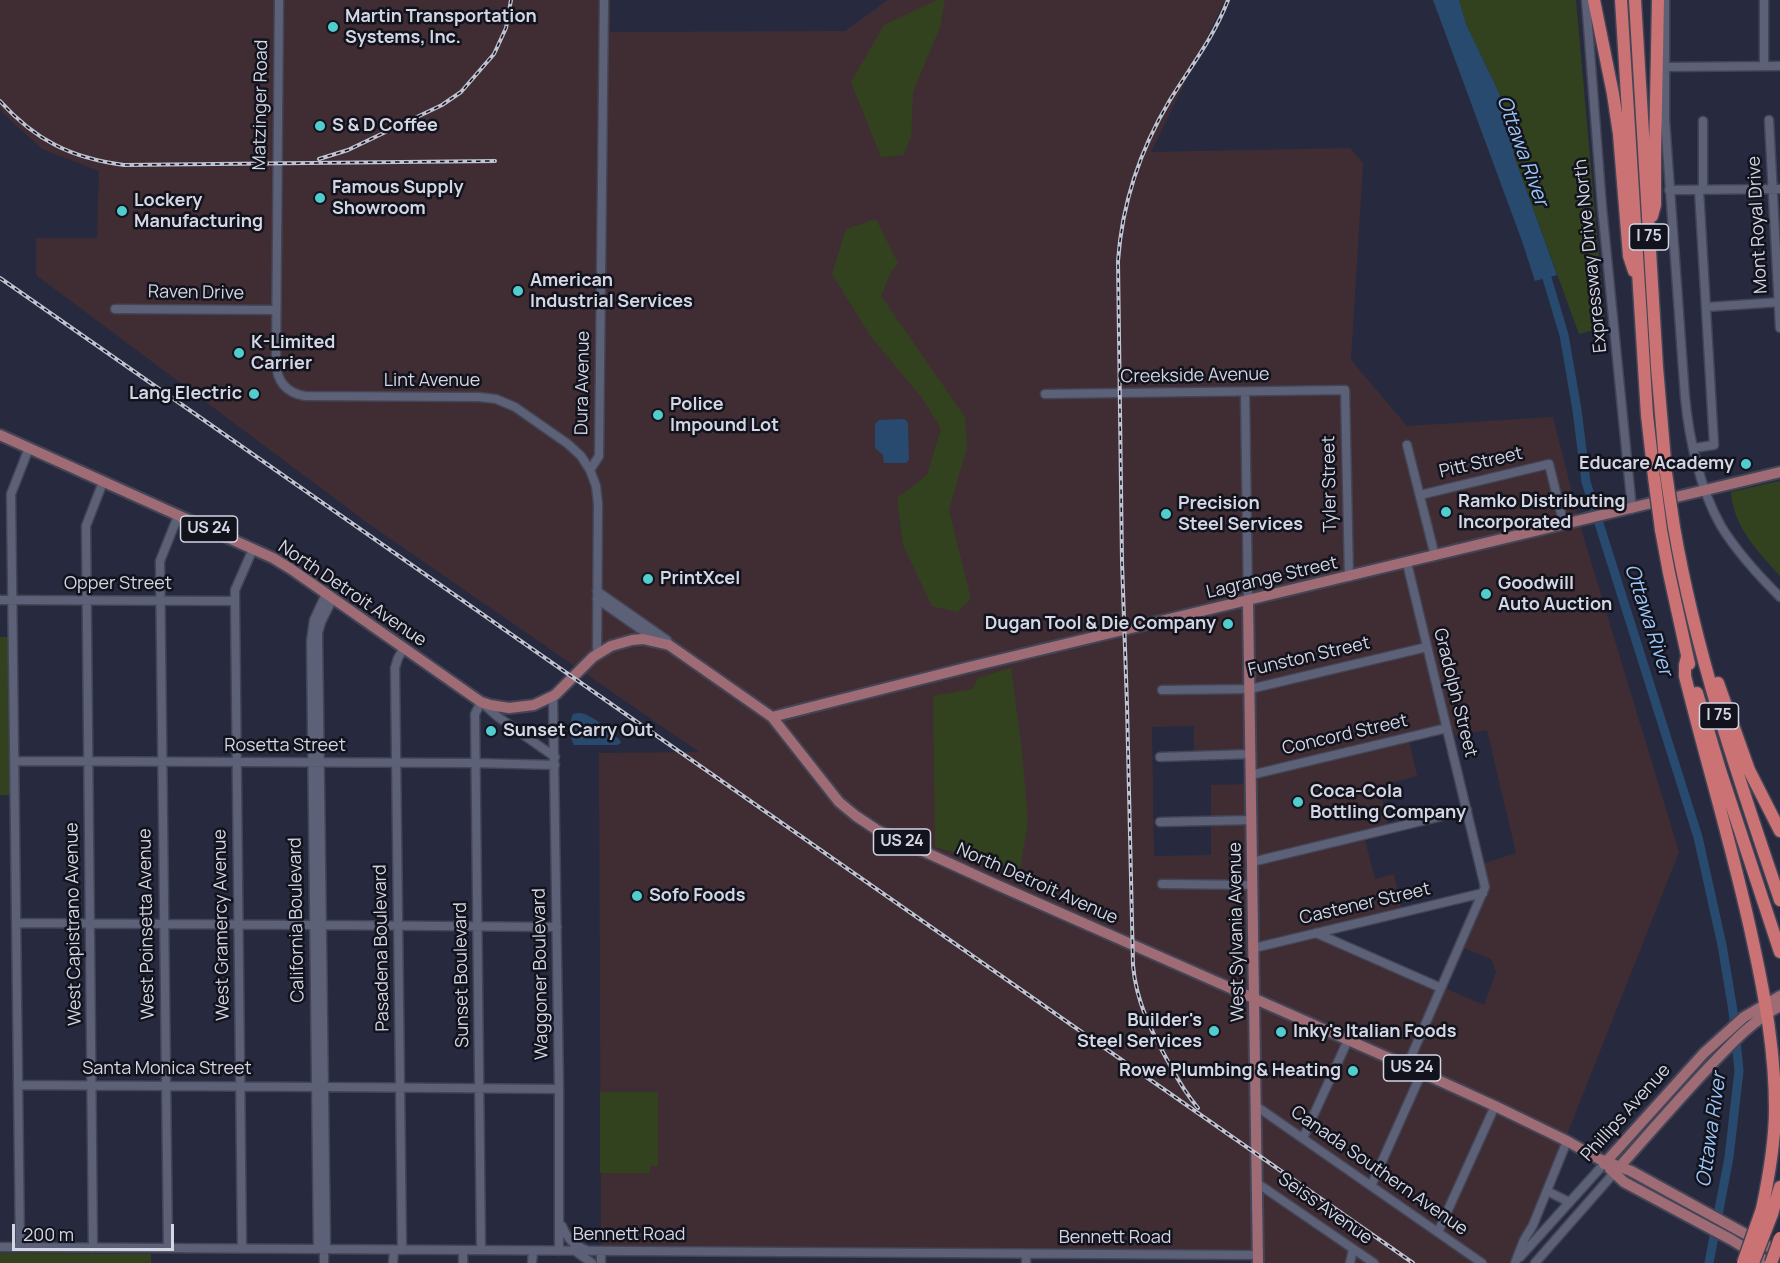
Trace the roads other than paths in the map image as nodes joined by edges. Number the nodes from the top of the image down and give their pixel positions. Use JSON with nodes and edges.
{"nodes":[{"id":1,"x":279,"y":0,"type":"edge"},
{"id":2,"x":604,"y":0,"type":"edge"},
{"id":3,"x":1587,"y":0,"type":"edge"},
{"id":4,"x":1594,"y":0,"type":"edge"},
{"id":5,"x":1621,"y":0,"type":"edge"},
{"id":6,"x":1635,"y":0,"type":"edge"},
{"id":7,"x":1658,"y":0,"type":"edge"},
{"id":8,"x":1665,"y":0,"type":"edge"},
{"id":9,"x":1764,"y":0,"type":"edge"},
{"id":10,"x":1764,"y":66,"type":"junction"},
{"id":11,"x":1780,"y":66,"type":"edge"},
{"id":12,"x":1665,"y":68,"type":"junction"},
{"id":13,"x":1769,"y":120,"type":"dead end"},
{"id":14,"x":1702,"y":121,"type":"dead end"},
{"id":15,"x":1776,"y":189,"type":"edge"},
{"id":16,"x":1669,"y":190,"type":"junction"},
{"id":17,"x":1701,"y":190,"type":"junction"},
{"id":18,"x":1649,"y":226,"type":"junction"},
{"id":19,"x":1639,"y":286,"type":"junction"},
{"id":20,"x":1779,"y":302,"type":"edge"},
{"id":21,"x":1707,"y":307,"type":"junction"},
{"id":22,"x":115,"y":309,"type":"dead end"},
{"id":23,"x":276,"y":310,"type":"junction"},
{"id":24,"x":1780,"y":328,"type":"edge"},
{"id":25,"x":285,"y":388,"type":"joint"},
{"id":26,"x":1345,"y":390,"type":"joint"},
{"id":27,"x":1245,"y":392,"type":"junction"},
{"id":28,"x":1045,"y":394,"type":"dead end"},
{"id":29,"x":0,"y":435,"type":"edge"},
{"id":30,"x":1407,"y":445,"type":"dead end"},
{"id":31,"x":29,"y":448,"type":"junction"},
{"id":32,"x":1694,"y":448,"type":"junction"},
{"id":33,"x":590,"y":470,"type":"junction"},
{"id":34,"x":1780,"y":472,"type":"edge"},
{"id":35,"x":1660,"y":475,"type":"junction"},
{"id":36,"x":103,"y":482,"type":"junction"},
{"id":37,"x":1705,"y":491,"type":"junction"},
{"id":38,"x":1420,"y":495,"type":"junction"},
{"id":39,"x":1632,"y":509,"type":"junction"},
{"id":40,"x":178,"y":516,"type":"junction"},
{"id":41,"x":1570,"y":524,"type":"junction"},
{"id":42,"x":1667,"y":528,"type":"junction"},
{"id":43,"x":253,"y":549,"type":"junction"},
{"id":44,"x":1435,"y":556,"type":"junction"},
{"id":45,"x":1407,"y":563,"type":"junction"},
{"id":46,"x":1349,"y":577,"type":"junction"},
{"id":47,"x":597,"y":595,"type":"junction"},
{"id":48,"x":329,"y":596,"type":"junction"},
{"id":49,"x":1780,"y":597,"type":"edge"},
{"id":50,"x":0,"y":600,"type":"edge"},
{"id":51,"x":12,"y":600,"type":"junction"},
{"id":52,"x":87,"y":600,"type":"junction"},
{"id":53,"x":160,"y":600,"type":"junction"},
{"id":54,"x":235,"y":601,"type":"junction"},
{"id":55,"x":1248,"y":601,"type":"junction"},
{"id":56,"x":1691,"y":614,"type":"junction"},
{"id":57,"x":664,"y":644,"type":"junction"},
{"id":58,"x":1427,"y":646,"type":"junction"},
{"id":59,"x":404,"y":648,"type":"junction"},
{"id":60,"x":597,"y":654,"type":"junction"},
{"id":61,"x":1687,"y":657,"type":"junction"},
{"id":62,"x":1250,"y":689,"type":"junction"},
{"id":63,"x":1162,"y":690,"type":"dead end"},
{"id":64,"x":553,"y":696,"type":"junction"},
{"id":65,"x":482,"y":702,"type":"junction"},
{"id":66,"x":772,"y":717,"type":"junction"},
{"id":67,"x":1447,"y":728,"type":"junction"},
{"id":68,"x":1251,"y":754,"type":"junction"},
{"id":69,"x":1160,"y":757,"type":"dead end"},
{"id":70,"x":14,"y":761,"type":"junction"},
{"id":71,"x":555,"y":761,"type":"junction"},
{"id":72,"x":88,"y":762,"type":"junction"},
{"id":73,"x":162,"y":762,"type":"junction"},
{"id":74,"x":237,"y":763,"type":"junction"},
{"id":75,"x":316,"y":763,"type":"junction"},
{"id":76,"x":475,"y":763,"type":"junction"},
{"id":77,"x":396,"y":764,"type":"junction"},
{"id":78,"x":1251,"y":775,"type":"junction"},
{"id":79,"x":1467,"y":810,"type":"junction"},
{"id":80,"x":1252,"y":820,"type":"junction"},
{"id":81,"x":1160,"y":822,"type":"dead end"},
{"id":82,"x":1780,"y":831,"type":"edge"},
{"id":83,"x":1252,"y":861,"type":"junction"},
{"id":84,"x":1162,"y":884,"type":"dead end"},
{"id":85,"x":1253,"y":885,"type":"junction"},
{"id":86,"x":1483,"y":893,"type":"junction"},
{"id":87,"x":1780,"y":900,"type":"edge"},
{"id":88,"x":16,"y":923,"type":"junction"},
{"id":89,"x":90,"y":924,"type":"junction"},
{"id":90,"x":164,"y":924,"type":"junction"},
{"id":91,"x":239,"y":925,"type":"junction"},
{"id":92,"x":318,"y":925,"type":"junction"},
{"id":93,"x":398,"y":925,"type":"junction"},
{"id":94,"x":477,"y":926,"type":"junction"},
{"id":95,"x":557,"y":927,"type":"junction"},
{"id":96,"x":1316,"y":933,"type":"junction"},
{"id":97,"x":1254,"y":948,"type":"junction"},
{"id":98,"x":1780,"y":951,"type":"edge"},
{"id":99,"x":1442,"y":988,"type":"junction"},
{"id":100,"x":1254,"y":999,"type":"junction"},
{"id":101,"x":1773,"y":1003,"type":"edge"},
{"id":102,"x":1348,"y":1040,"type":"junction"},
{"id":103,"x":1407,"y":1066,"type":"junction"},
{"id":104,"x":1422,"y":1072,"type":"junction"},
{"id":105,"x":18,"y":1085,"type":"junction"},
{"id":106,"x":92,"y":1085,"type":"junction"},
{"id":107,"x":166,"y":1086,"type":"junction"},
{"id":108,"x":241,"y":1087,"type":"junction"},
{"id":109,"x":319,"y":1087,"type":"junction"},
{"id":110,"x":400,"y":1088,"type":"junction"},
{"id":111,"x":480,"y":1088,"type":"junction"},
{"id":112,"x":559,"y":1089,"type":"junction"},
{"id":113,"x":1256,"y":1106,"type":"junction"},
{"id":114,"x":1495,"y":1106,"type":"junction"},
{"id":115,"x":1303,"y":1138,"type":"junction"},
{"id":116,"x":1567,"y":1141,"type":"junction"},
{"id":117,"x":1603,"y":1161,"type":"junction"},
{"id":118,"x":1617,"y":1170,"type":"junction"},
{"id":119,"x":1257,"y":1183,"type":"junction"},
{"id":120,"x":1371,"y":1185,"type":"junction"},
{"id":121,"x":1780,"y":1187,"type":"edge"},
{"id":122,"x":1547,"y":1191,"type":"junction"},
{"id":123,"x":1567,"y":1205,"type":"junction"},
{"id":124,"x":1767,"y":1211,"type":"junction"},
{"id":125,"x":1575,"y":1218,"type":"junction"},
{"id":126,"x":559,"y":1220,"type":"junction"},
{"id":127,"x":1438,"y":1232,"type":"junction"},
{"id":128,"x":1543,"y":1232,"type":"junction"},
{"id":129,"x":1780,"y":1238,"type":"edge"},
{"id":130,"x":1553,"y":1242,"type":"junction"},
{"id":131,"x":0,"y":1247,"type":"edge"},
{"id":132,"x":20,"y":1247,"type":"junction"},
{"id":133,"x":93,"y":1248,"type":"junction"},
{"id":134,"x":168,"y":1248,"type":"junction"},
{"id":135,"x":242,"y":1249,"type":"junction"},
{"id":136,"x":323,"y":1249,"type":"junction"},
{"id":137,"x":1353,"y":1249,"type":"junction"},
{"id":138,"x":398,"y":1250,"type":"junction"},
{"id":139,"x":482,"y":1250,"type":"junction"},
{"id":140,"x":463,"y":1251,"type":"junction"},
{"id":141,"x":532,"y":1251,"type":"junction"},
{"id":142,"x":559,"y":1251,"type":"junction"},
{"id":143,"x":574,"y":1251,"type":"junction"},
{"id":144,"x":596,"y":1251,"type":"junction"},
{"id":145,"x":892,"y":1252,"type":"junction"},
{"id":146,"x":1780,"y":1253,"type":"edge"},
{"id":147,"x":1026,"y":1258,"type":"edge"},
{"id":148,"x":1780,"y":1258,"type":"edge"},
{"id":149,"x":1258,"y":1259,"type":"edge"},
{"id":150,"x":324,"y":1263,"type":"edge"},
{"id":151,"x":393,"y":1263,"type":"edge"},
{"id":152,"x":463,"y":1263,"type":"edge"},
{"id":153,"x":532,"y":1263,"type":"edge"},
{"id":154,"x":592,"y":1263,"type":"edge"},
{"id":155,"x":601,"y":1263,"type":"edge"},
{"id":156,"x":892,"y":1263,"type":"edge"},
{"id":157,"x":1350,"y":1263,"type":"edge"},
{"id":158,"x":1374,"y":1263,"type":"edge"},
{"id":159,"x":1482,"y":1263,"type":"edge"},
{"id":160,"x":1515,"y":1263,"type":"edge"},
{"id":161,"x":1535,"y":1263,"type":"edge"},
{"id":162,"x":1743,"y":1263,"type":"edge"},
{"id":163,"x":1753,"y":1263,"type":"edge"},
{"id":164,"x":1770,"y":1263,"type":"edge"},
{"id":165,"x":1777,"y":1263,"type":"edge"}],
"edges":[{"from":1,"to":23,"type":"street","name":"Matzinger Road"},
{"from":2,"to":33,"type":"street","name":"Dura Avenue"},
{"from":3,"to":39,"type":"street","name":"Expressway Drive North"},
{"from":4,"to":19,"type":"highway"},
{"from":5,"to":19,"type":"highway","number":"I 75"},
{"from":6,"to":18,"type":"highway","number":"I 75"},
{"from":7,"to":18,"type":"highway"},
{"from":8,"to":12,"type":"street"},
{"from":9,"to":10,"type":"street"},
{"from":10,"to":11,"type":"street"},
{"from":10,"to":12,"type":"street"},
{"from":12,"to":16,"type":"street"},
{"from":13,"to":15,"type":"street","name":"Mont Royal Drive"},
{"from":14,"to":17,"type":"street"},
{"from":15,"to":17,"type":"street"},
{"from":15,"to":20,"type":"street","name":"Mont Royal Drive"},
{"from":16,"to":17,"type":"street"},
{"from":16,"to":32,"type":"street"},
{"from":17,"to":21,"type":"street"},
{"from":18,"to":35,"type":"highway","number":"I 75"},
{"from":19,"to":35,"type":"highway","number":"I 75"},
{"from":20,"to":21,"type":"street"},
{"from":20,"to":24,"type":"street","name":"Mont Royal Drive"},
{"from":21,"to":32,"type":"street"},
{"from":22,"to":23,"type":"street","name":"Raven Drive"},
{"from":23,"to":25,"type":"street","name":"Matzinger Road"},
{"from":25,"to":33,"type":"street","name":"Lint Avenue"},
{"from":26,"to":27,"type":"street","name":"Creekside Avenue"},
{"from":26,"to":46,"type":"street","name":"Tyler Street"},
{"from":27,"to":28,"type":"street","name":"Creekside Avenue"},
{"from":27,"to":55,"type":"street"},
{"from":29,"to":31,"type":"main road","name":"North Detroit Avenue","number":"US 24"},
{"from":30,"to":38,"type":"street"},
{"from":31,"to":36,"type":"main road","name":"North Detroit Avenue","number":"US 24"},
{"from":31,"to":51,"type":"street"},
{"from":32,"to":37,"type":"street"},
{"from":33,"to":47,"type":"street"},
{"from":34,"to":37,"type":"main road","name":"Lagrange Street"},
{"from":35,"to":42,"type":"highway","number":"I 75","bridge":true},
{"from":36,"to":40,"type":"main road","name":"North Detroit Avenue","number":"US 24"},
{"from":36,"to":52,"type":"street","name":"West Capistrano Avenue"},
{"from":37,"to":39,"type":"main road","name":"Lagrange Street"},
{"from":37,"to":49,"type":"street"},
{"from":38,"to":41,"type":"street","name":"Pitt Street"},
{"from":38,"to":44,"type":"street"},
{"from":39,"to":41,"type":"main road","name":"Lagrange Street"},
{"from":40,"to":43,"type":"main road","name":"North Detroit Avenue","number":"US 24"},
{"from":40,"to":53,"type":"street","name":"West Poinsetta Avenue"},
{"from":41,"to":44,"type":"main road","name":"Lagrange Street"},
{"from":42,"to":56,"type":"highway","number":"I 75"},
{"from":42,"to":61,"type":"highway","number":"I 75"},
{"from":43,"to":48,"type":"main road","name":"North Detroit Avenue","number":"US 24"},
{"from":43,"to":54,"type":"street","name":"West Gramercy Avenue"},
{"from":44,"to":45,"type":"main road","name":"Lagrange Street"},
{"from":45,"to":46,"type":"main road","name":"Lagrange Street"},
{"from":45,"to":58,"type":"street","name":"Gradolph Street"},
{"from":46,"to":55,"type":"main road","name":"Lagrange Street"},
{"from":47,"to":57,"type":"street"},
{"from":47,"to":60,"type":"street"},
{"from":48,"to":59,"type":"main road","name":"North Detroit Avenue","number":"US 24"},
{"from":48,"to":75,"type":"street","name":"California Boulevard"},
{"from":50,"to":51,"type":"street","name":"Opper Street"},
{"from":51,"to":52,"type":"street","name":"Opper Street"},
{"from":51,"to":70,"type":"street"},
{"from":52,"to":53,"type":"street","name":"Opper Street"},
{"from":52,"to":72,"type":"street","name":"West Capistrano Avenue"},
{"from":53,"to":54,"type":"street","name":"Opper Street"},
{"from":53,"to":73,"type":"street","name":"West Poinsetta Avenue"},
{"from":54,"to":74,"type":"street","name":"West Gramercy Avenue"},
{"from":55,"to":62,"type":"main road","name":"West Sylvania Avenue"},
{"from":55,"to":66,"type":"main road","name":"Lagrange Street"},
{"from":56,"to":82,"type":"highway"},
{"from":56,"to":87,"type":"highway","number":"I 75"},
{"from":57,"to":60,"type":"main road","name":"North Detroit Avenue","number":"US 24"},
{"from":57,"to":66,"type":"main road","name":"North Detroit Avenue","number":"US 24"},
{"from":58,"to":62,"type":"street","name":"Funston Street"},
{"from":58,"to":67,"type":"street","name":"Gradolph Street"},
{"from":59,"to":65,"type":"main road","name":"North Detroit Avenue","number":"US 24"},
{"from":59,"to":77,"type":"street","name":"Pasadena Boulevard"},
{"from":60,"to":64,"type":"main road","name":"North Detroit Avenue","number":"US 24"},
{"from":61,"to":98,"type":"highway","number":"I 75"},
{"from":61,"to":101,"type":"highway"},
{"from":62,"to":63,"type":"street","name":"Funston Street"},
{"from":62,"to":68,"type":"main road","name":"West Sylvania Avenue"},
{"from":64,"to":65,"type":"main road","name":"North Detroit Avenue","number":"US 24"},
{"from":64,"to":71,"type":"street","name":"Waggoner Boulevard"},
{"from":65,"to":71,"type":"street","name":"North Detroit Avenue"},
{"from":65,"to":76,"type":"street","name":"Sunset Boulevard"},
{"from":66,"to":100,"type":"main road","name":"North Detroit Avenue","number":"US 24"},
{"from":67,"to":78,"type":"street","name":"Concord Street"},
{"from":67,"to":79,"type":"street","name":"Gradolph Street"},
{"from":68,"to":69,"type":"street"},
{"from":68,"to":78,"type":"main road","name":"West Sylvania Avenue"},
{"from":70,"to":72,"type":"street","name":"Rosetta Street"},
{"from":70,"to":88,"type":"street"},
{"from":71,"to":76,"type":"street","name":"Rosetta Street"},
{"from":71,"to":95,"type":"street","name":"Waggoner Boulevard"},
{"from":72,"to":73,"type":"street","name":"Rosetta Street"},
{"from":72,"to":89,"type":"street","name":"West Capistrano Avenue"},
{"from":73,"to":74,"type":"street","name":"Rosetta Street"},
{"from":73,"to":90,"type":"street","name":"West Poinsetta Avenue"},
{"from":74,"to":75,"type":"street","name":"Rosetta Street"},
{"from":74,"to":91,"type":"street","name":"West Gramercy Avenue"},
{"from":75,"to":77,"type":"street","name":"Rosetta Street"},
{"from":75,"to":92,"type":"street","name":"California Boulevard"},
{"from":76,"to":77,"type":"street","name":"Rosetta Street"},
{"from":76,"to":94,"type":"street","name":"Sunset Boulevard"},
{"from":77,"to":93,"type":"street","name":"Pasadena Boulevard"},
{"from":78,"to":80,"type":"main road","name":"West Sylvania Avenue"},
{"from":79,"to":83,"type":"street"},
{"from":79,"to":86,"type":"street","name":"Gradolph Street"},
{"from":80,"to":81,"type":"street"},
{"from":80,"to":83,"type":"main road","name":"West Sylvania Avenue"},
{"from":83,"to":85,"type":"main road","name":"West Sylvania Avenue"},
{"from":84,"to":85,"type":"street"},
{"from":85,"to":97,"type":"main road","name":"West Sylvania Avenue"},
{"from":86,"to":96,"type":"street","name":"Castener Street"},
{"from":86,"to":99,"type":"street","name":"Gradolph Street"},
{"from":88,"to":89,"type":"street"},
{"from":88,"to":105,"type":"street"},
{"from":89,"to":90,"type":"street"},
{"from":89,"to":106,"type":"street","name":"West Capistrano Avenue"},
{"from":90,"to":91,"type":"street"},
{"from":90,"to":107,"type":"street","name":"West Poinsetta Avenue"},
{"from":91,"to":92,"type":"street"},
{"from":91,"to":108,"type":"street","name":"West Gramercy Avenue"},
{"from":92,"to":93,"type":"street"},
{"from":92,"to":109,"type":"street","name":"California Boulevard"},
{"from":93,"to":94,"type":"street"},
{"from":93,"to":110,"type":"street","name":"Pasadena Boulevard"},
{"from":94,"to":95,"type":"street"},
{"from":94,"to":111,"type":"street","name":"Sunset Boulevard"},
{"from":95,"to":112,"type":"street","name":"Waggoner Boulevard"},
{"from":96,"to":97,"type":"street","name":"Castener Street"},
{"from":96,"to":99,"type":"street"},
{"from":97,"to":100,"type":"main road","name":"West Sylvania Avenue"},
{"from":99,"to":103,"type":"street","name":"Gradolph Street"},
{"from":100,"to":102,"type":"main road","name":"North Detroit Avenue","number":"US 24"},
{"from":100,"to":113,"type":"main road","name":"West Sylvania Avenue"},
{"from":101,"to":117,"type":"main road","name":"Phillips Avenue"},
{"from":101,"to":118,"type":"main road","name":"Phillips Avenue"},
{"from":101,"to":124,"type":"highway"},
{"from":102,"to":103,"type":"main road","name":"North Detroit Avenue","number":"US 24"},
{"from":102,"to":115,"type":"street"},
{"from":103,"to":104,"type":"main road","name":"North Detroit Avenue","number":"US 24"},
{"from":104,"to":114,"type":"main road","name":"North Detroit Avenue","number":"US 24"},
{"from":104,"to":120,"type":"street"},
{"from":105,"to":106,"type":"street","name":"Santa Monica Street"},
{"from":105,"to":132,"type":"street"},
{"from":106,"to":107,"type":"street","name":"Santa Monica Street"},
{"from":106,"to":133,"type":"street","name":"West Capistrano Avenue"},
{"from":107,"to":108,"type":"street","name":"Santa Monica Street"},
{"from":107,"to":134,"type":"street","name":"West Poinsetta Avenue"},
{"from":108,"to":109,"type":"street","name":"Santa Monica Street"},
{"from":108,"to":135,"type":"street","name":"West Gramercy Avenue"},
{"from":109,"to":110,"type":"street","name":"Santa Monica Street"},
{"from":109,"to":136,"type":"street","name":"California Boulevard"},
{"from":110,"to":111,"type":"street","name":"Santa Monica Street"},
{"from":110,"to":138,"type":"street","name":"Pasadena Boulevard"},
{"from":111,"to":112,"type":"street","name":"Santa Monica Street"},
{"from":111,"to":139,"type":"street","name":"Sunset Boulevard"},
{"from":112,"to":126,"type":"street","name":"Waggoner Boulevard"},
{"from":113,"to":115,"type":"street","name":"Canada Southern Avenue"},
{"from":113,"to":119,"type":"main road","name":"West Sylvania Avenue"},
{"from":114,"to":116,"type":"main road","name":"North Detroit Avenue","number":"US 24"},
{"from":114,"to":127,"type":"street"},
{"from":115,"to":120,"type":"street","name":"Canada Southern Avenue"},
{"from":116,"to":117,"type":"main road","name":"North Detroit Avenue","number":"US 24"},
{"from":116,"to":122,"type":"street","name":"Phillips Avenue"},
{"from":117,"to":118,"type":"main road","name":"North Detroit Avenue","number":"US 24"},
{"from":117,"to":123,"type":"street","name":"Phillips Avenue"},
{"from":118,"to":125,"type":"street","name":"Phillips Avenue"},
{"from":118,"to":146,"type":"main road","name":"North Detroit Avenue","number":"US 24"},
{"from":118,"to":164,"type":"main road","name":"North Detroit Avenue","number":"US 24"},
{"from":119,"to":137,"type":"street","name":"Seiss Avenue"},
{"from":119,"to":149,"type":"main road","name":"West Sylvania Avenue"},
{"from":120,"to":127,"type":"street","name":"Canada Southern Avenue"},
{"from":121,"to":124,"type":"highway"},
{"from":122,"to":123,"type":"street"},
{"from":122,"to":160,"type":"street","name":"Phillips Avenue"},
{"from":123,"to":125,"type":"street"},
{"from":123,"to":128,"type":"street","name":"Phillips Avenue"},
{"from":124,"to":162,"type":"highway","bridge":true},
{"from":124,"to":163,"type":"highway","bridge":true},
{"from":125,"to":130,"type":"street","name":"Phillips Avenue"},
{"from":126,"to":142,"type":"street","name":"Waggoner Boulevard"},
{"from":126,"to":144,"type":"street"},
{"from":127,"to":159,"type":"street","name":"Canada Southern Avenue"},
{"from":128,"to":130,"type":"street"},
{"from":128,"to":160,"type":"street","name":"Phillips Avenue"},
{"from":129,"to":164,"type":"highway","bridge":true},
{"from":130,"to":161,"type":"street","name":"Phillips Avenue"},
{"from":131,"to":132,"type":"street","name":"Bennett Road"},
{"from":132,"to":133,"type":"street","name":"Bennett Road"},
{"from":133,"to":134,"type":"street","name":"Bennett Road"},
{"from":134,"to":135,"type":"street","name":"Bennett Road"},
{"from":135,"to":136,"type":"street","name":"Bennett Road"},
{"from":136,"to":138,"type":"street","name":"Bennett Road"},
{"from":136,"to":150,"type":"street","name":"California Boulevard"},
{"from":137,"to":157,"type":"street"},
{"from":137,"to":158,"type":"street","name":"Seiss Avenue"},
{"from":138,"to":140,"type":"street","name":"Bennett Road"},
{"from":138,"to":151,"type":"street","name":"Pasadena Boulevard"},
{"from":139,"to":140,"type":"street","name":"Bennett Road"},
{"from":139,"to":141,"type":"street","name":"Bennett Road"},
{"from":140,"to":152,"type":"street"},
{"from":141,"to":142,"type":"street","name":"Bennett Road"},
{"from":141,"to":153,"type":"street"},
{"from":142,"to":143,"type":"street","name":"Bennett Road"},
{"from":143,"to":144,"type":"street","name":"Bennett Road"},
{"from":143,"to":154,"type":"street"},
{"from":144,"to":145,"type":"street","name":"Bennett Road"},
{"from":144,"to":155,"type":"street"},
{"from":145,"to":147,"type":"street","name":"Bennett Road"},
{"from":145,"to":156,"type":"street"},
{"from":147,"to":149,"type":"street","name":"Bennett Road"},
{"from":148,"to":165,"type":"highway"}]}
